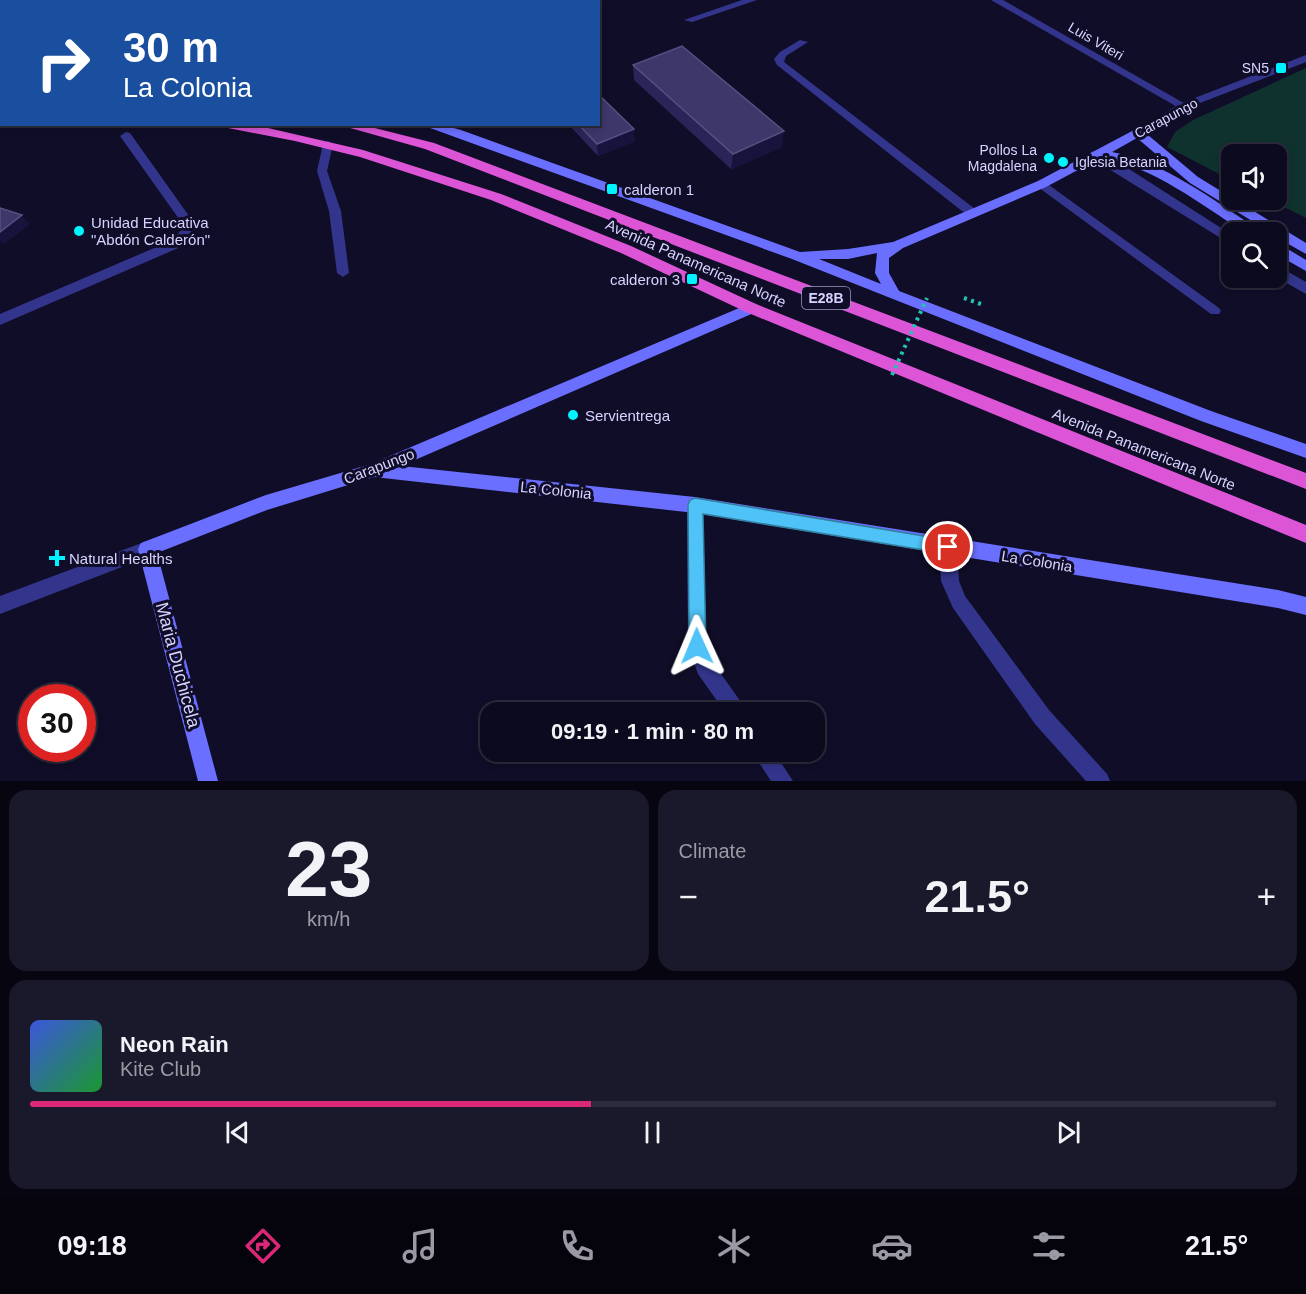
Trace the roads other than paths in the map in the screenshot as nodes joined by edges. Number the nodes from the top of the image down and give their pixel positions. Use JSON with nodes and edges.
{"nodes":[{"id":1,"x":752,"y":0,"type":"edge"},
{"id":2,"x":996,"y":0,"type":"edge"},
{"id":3,"x":689,"y":20,"type":"dead end"},
{"id":4,"x":803,"y":42,"type":"dead end"},
{"id":5,"x":1306,"y":58,"type":"edge"},
{"id":6,"x":1183,"y":106,"type":"junction"},
{"id":7,"x":238,"y":126,"type":"edge"},
{"id":8,"x":350,"y":126,"type":"edge"},
{"id":9,"x":431,"y":126,"type":"edge"},
{"id":10,"x":1137,"y":133,"type":"junction"},
{"id":11,"x":126,"y":136,"type":"dead end"},
{"id":12,"x":328,"y":144,"type":"junction"},
{"id":13,"x":1098,"y":154,"type":"junction"},
{"id":14,"x":1042,"y":184,"type":"junction"},
{"id":15,"x":971,"y":212,"type":"junction"},
{"id":16,"x":1237,"y":222,"type":"edge"},
{"id":17,"x":1221,"y":234,"type":"edge"},
{"id":18,"x":898,"y":245,"type":"junction"},
{"id":19,"x":1306,"y":249,"type":"edge"},
{"id":20,"x":1287,"y":254,"type":"edge"},
{"id":21,"x":797,"y":256,"type":"junction"},
{"id":22,"x":1306,"y":266,"type":"edge"},
{"id":23,"x":343,"y":273,"type":"dead end"},
{"id":24,"x":1287,"y":277,"type":"edge"},
{"id":25,"x":1306,"y":289,"type":"edge"},
{"id":26,"x":894,"y":293,"type":"junction"},
{"id":27,"x":751,"y":308,"type":"junction"},
{"id":28,"x":1215,"y":311,"type":"dead end"},
{"id":29,"x":0,"y":320,"type":"edge"},
{"id":30,"x":1306,"y":451,"type":"edge"},
{"id":31,"x":374,"y":470,"type":"junction"},
{"id":32,"x":1306,"y":481,"type":"edge"},
{"id":33,"x":695,"y":505,"type":"junction"},
{"id":34,"x":1306,"y":534,"type":"edge"},
{"id":35,"x":948,"y":547,"type":"junction"},
{"id":36,"x":147,"y":549,"type":"junction"},
{"id":37,"x":0,"y":605,"type":"edge"},
{"id":38,"x":1306,"y":606,"type":"edge"},
{"id":39,"x":729,"y":702,"type":"edge"},
{"id":40,"x":769,"y":762,"type":"edge"},
{"id":41,"x":208,"y":781,"type":"edge"},
{"id":42,"x":783,"y":781,"type":"edge"},
{"id":43,"x":1100,"y":781,"type":"edge"}],
"edges":[{"from":1,"to":3,"type":"street"},
{"from":2,"to":6,"type":"street","name":"Luis Viteri"},
{"from":4,"to":15,"type":"lane"},
{"from":5,"to":6,"type":"street","name":"Carapungo"},
{"from":6,"to":10,"type":"street","name":"Carapungo"},
{"from":7,"to":12,"type":"highway","name":"Avenida Panamericana Norte","number":"E28B"},
{"from":8,"to":32,"type":"highway","name":"Avenida Panamericana Norte","number":"E28B"},
{"from":9,"to":21,"type":"main road"},
{"from":10,"to":13,"type":"main road","name":"Carapungo"},
{"from":10,"to":19,"type":"main road"},
{"from":11,"to":29,"type":"street"},
{"from":12,"to":23,"type":"lane"},
{"from":12,"to":27,"type":"highway","name":"Avenida Panamericana Norte","number":"E28B"},
{"from":13,"to":14,"type":"main road","name":"Carapungo"},
{"from":13,"to":16,"type":"main road"},
{"from":13,"to":17,"type":"street"},
{"from":14,"to":15,"type":"main road","name":"Carapungo"},
{"from":14,"to":28,"type":"lane"},
{"from":15,"to":18,"type":"main road","name":"Carapungo"},
{"from":18,"to":21,"type":"main road","name":"Carapungo"},
{"from":18,"to":26,"type":"main road","name":"Carapungo"},
{"from":20,"to":22,"type":"main road"},
{"from":21,"to":26,"type":"main road"},
{"from":24,"to":25,"type":"street"},
{"from":26,"to":30,"type":"main road"},
{"from":27,"to":31,"type":"main road","name":"Carapungo"},
{"from":27,"to":34,"type":"highway","name":"Avenida Panamericana Norte","number":"E28B"},
{"from":31,"to":33,"type":"main road","name":"La Colonia"},
{"from":31,"to":36,"type":"main road","name":"Carapungo"},
{"from":33,"to":35,"type":"main road","name":"La Colonia"},
{"from":33,"to":39,"type":"street"},
{"from":35,"to":38,"type":"main road","name":"La Colonia"},
{"from":35,"to":43,"type":"street"},
{"from":36,"to":37,"type":"street","name":"Carapungo"},
{"from":36,"to":41,"type":"main road","name":"Maria Duchicela"},
{"from":40,"to":42,"type":"street"}]}
